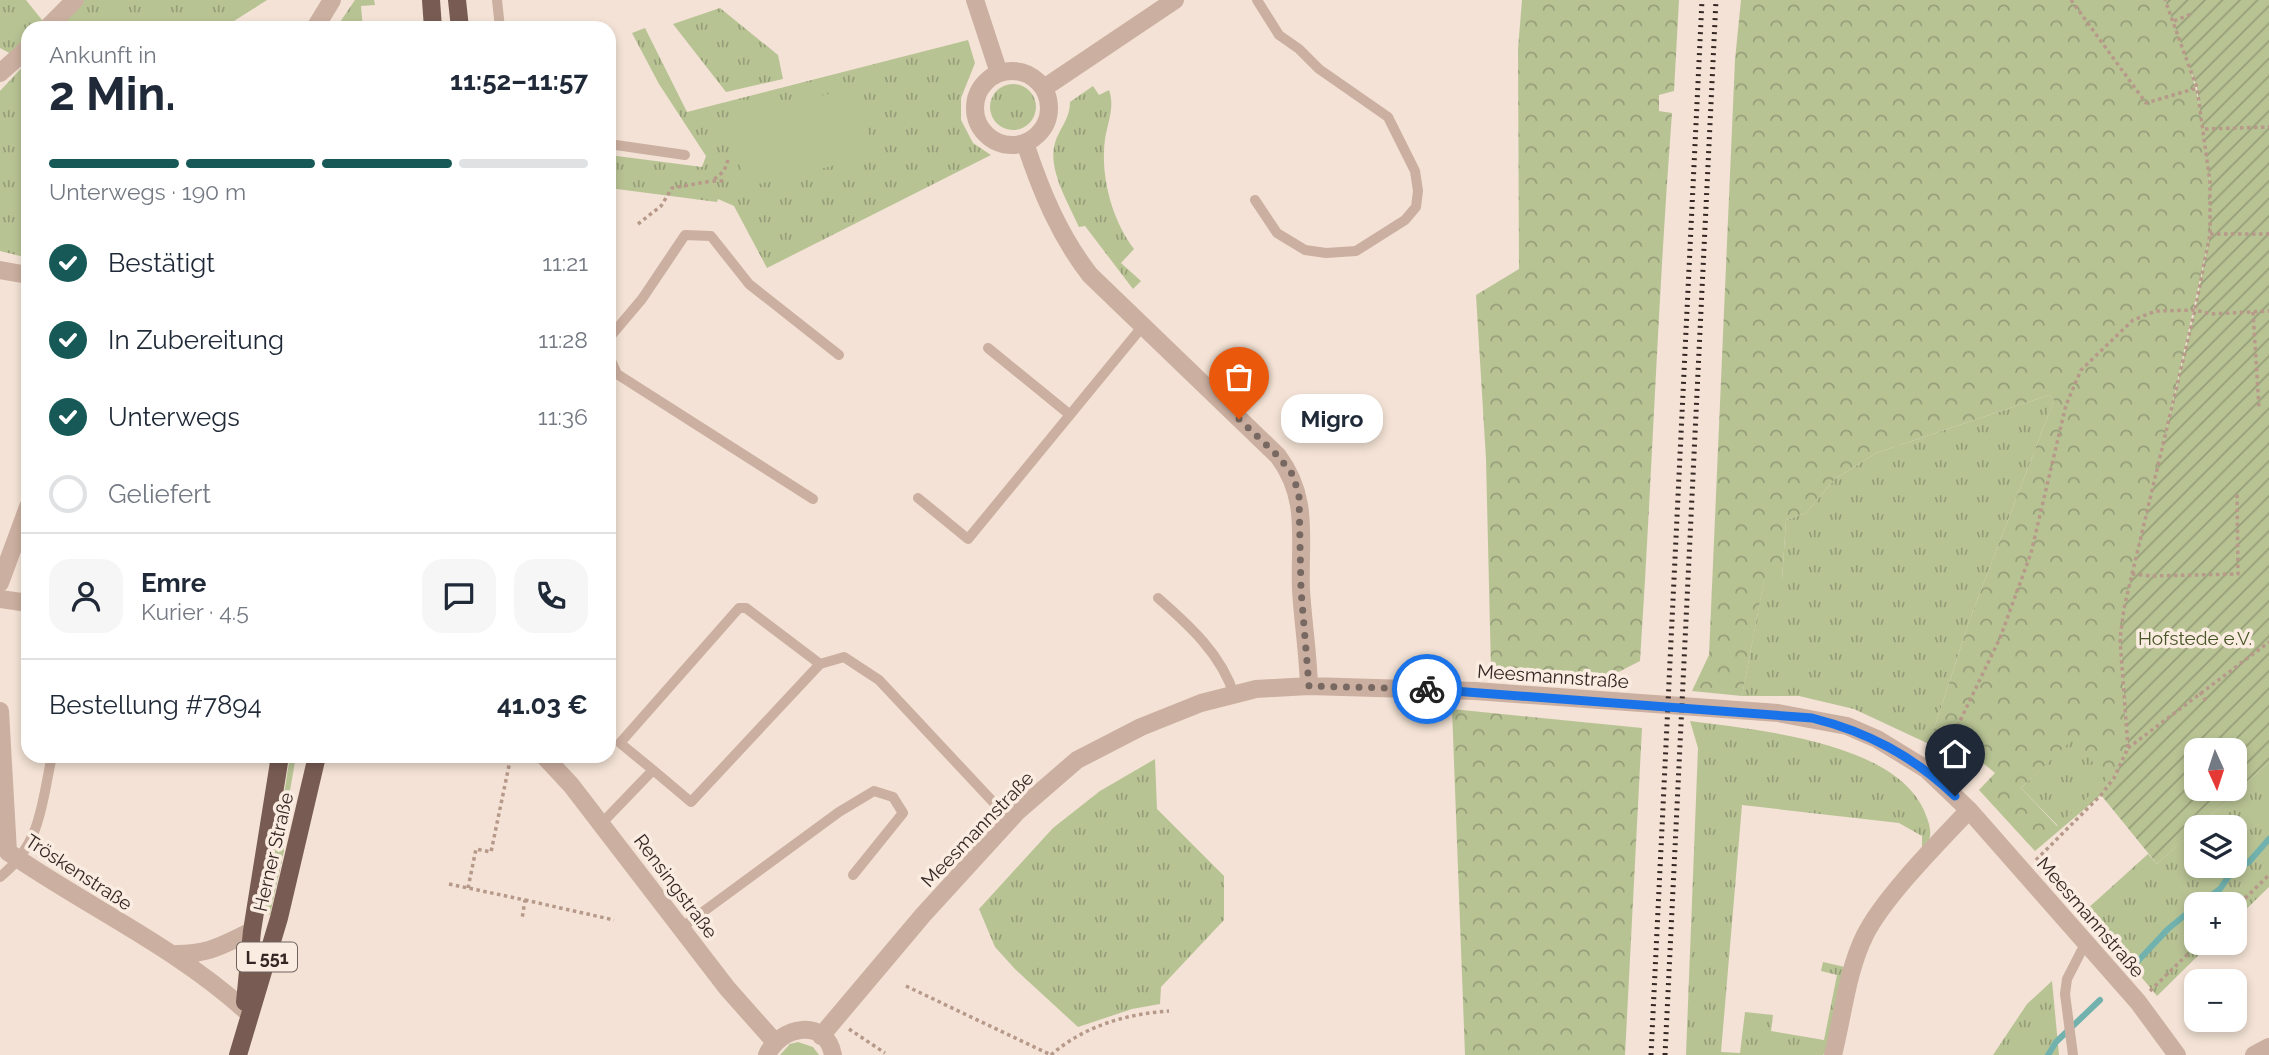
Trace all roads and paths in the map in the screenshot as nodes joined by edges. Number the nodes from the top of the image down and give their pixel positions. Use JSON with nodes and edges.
{"nodes":[{"id":1,"x":75,"y":0,"type":"edge"},
{"id":2,"x":332,"y":0,"type":"edge"},
{"id":3,"x":431,"y":0,"type":"edge"},
{"id":4,"x":457,"y":0,"type":"edge"},
{"id":5,"x":497,"y":0,"type":"edge"},
{"id":6,"x":975,"y":0,"type":"edge"},
{"id":7,"x":1175,"y":0,"type":"edge"},
{"id":8,"x":1257,"y":0,"type":"edge"},
{"id":9,"x":2071,"y":0,"type":"edge"},
{"id":10,"x":2165,"y":0,"type":"edge"},
{"id":11,"x":2191,"y":14,"type":"dead end"},
{"id":12,"x":54,"y":21,"type":"edge"},
{"id":13,"x":319,"y":21,"type":"edge"},
{"id":14,"x":432,"y":21,"type":"edge"},
{"id":15,"x":459,"y":21,"type":"edge"},
{"id":16,"x":499,"y":21,"type":"edge"},
{"id":17,"x":2174,"y":21,"type":"junction"},
{"id":18,"x":21,"y":54,"type":"edge"},
{"id":19,"x":0,"y":73,"type":"edge"},
{"id":20,"x":999,"y":73,"type":"junction"},
{"id":21,"x":1044,"y":88,"type":"junction"},
{"id":22,"x":2197,"y":88,"type":"junction"},
{"id":23,"x":2269,"y":127,"type":"edge"},
{"id":24,"x":2205,"y":129,"type":"junction"},
{"id":25,"x":1025,"y":143,"type":"junction"},
{"id":26,"x":616,"y":145,"type":"edge"},
{"id":27,"x":685,"y":155,"type":"dead end"},
{"id":28,"x":728,"y":160,"type":"dead end"},
{"id":29,"x":712,"y":181,"type":"junction"},
{"id":30,"x":723,"y":181,"type":"dead end"},
{"id":31,"x":1255,"y":200,"type":"dead end"},
{"id":32,"x":638,"y":224,"type":"dead end"},
{"id":33,"x":2210,"y":234,"type":"junction"},
{"id":34,"x":2269,"y":234,"type":"edge"},
{"id":35,"x":0,"y":270,"type":"edge"},
{"id":36,"x":21,"y":274,"type":"edge"},
{"id":37,"x":2195,"y":310,"type":"junction"},
{"id":38,"x":2253,"y":312,"type":"junction"},
{"id":39,"x":2269,"y":312,"type":"edge"},
{"id":40,"x":1142,"y":327,"type":"junction"},
{"id":41,"x":616,"y":330,"type":"edge"},
{"id":42,"x":988,"y":348,"type":"dead end"},
{"id":43,"x":839,"y":355,"type":"dead end"},
{"id":44,"x":616,"y":372,"type":"edge"},
{"id":45,"x":2259,"y":408,"type":"dead end"},
{"id":46,"x":1069,"y":414,"type":"junction"},
{"id":47,"x":2237,"y":491,"type":"dead end"},
{"id":48,"x":918,"y":498,"type":"dead end"},
{"id":49,"x":813,"y":499,"type":"dead end"},
{"id":50,"x":21,"y":526,"type":"edge"},
{"id":51,"x":2132,"y":574,"type":"junction"},
{"id":52,"x":0,"y":583,"type":"edge"},
{"id":53,"x":1158,"y":598,"type":"dead end"},
{"id":54,"x":0,"y":599,"type":"edge"},
{"id":55,"x":21,"y":602,"type":"edge"},
{"id":56,"x":2269,"y":642,"type":"edge"},
{"id":57,"x":820,"y":664,"type":"junction"},
{"id":58,"x":1309,"y":686,"type":"junction"},
{"id":59,"x":2200,"y":692,"type":"junction"},
{"id":60,"x":1234,"y":695,"type":"junction"},
{"id":61,"x":2206,"y":701,"type":"dead end"},
{"id":62,"x":0,"y":711,"type":"edge"},
{"id":63,"x":2128,"y":748,"type":"junction"},
{"id":64,"x":50,"y":763,"type":"edge"},
{"id":65,"x":280,"y":763,"type":"edge"},
{"id":66,"x":315,"y":763,"type":"edge"},
{"id":67,"x":510,"y":763,"type":"edge"},
{"id":68,"x":550,"y":763,"type":"edge"},
{"id":69,"x":1926,"y":769,"type":"junction"},
{"id":70,"x":653,"y":770,"type":"junction"},
{"id":71,"x":1969,"y":810,"type":"junction"},
{"id":72,"x":1010,"y":820,"type":"junction"},
{"id":73,"x":602,"y":823,"type":"junction"},
{"id":74,"x":20,"y":860,"type":"junction"},
{"id":75,"x":2024,"y":872,"type":"junction"},
{"id":76,"x":853,"y":875,"type":"dead end"},
{"id":77,"x":2269,"y":875,"type":"edge"},
{"id":78,"x":0,"y":877,"type":"edge"},
{"id":79,"x":449,"y":884,"type":"dead end"},
{"id":80,"x":468,"y":888,"type":"junction"},
{"id":81,"x":2247,"y":896,"type":"edge"},
{"id":82,"x":525,"y":901,"type":"junction"},
{"id":83,"x":522,"y":919,"type":"dead end"},
{"id":84,"x":614,"y":920,"type":"dead end"},
{"id":85,"x":681,"y":928,"type":"junction"},
{"id":86,"x":251,"y":931,"type":"junction"},
{"id":87,"x":2085,"y":942,"type":"junction"},
{"id":88,"x":176,"y":954,"type":"junction"},
{"id":89,"x":2187,"y":955,"type":"edge"},
{"id":90,"x":906,"y":986,"type":"dead end"},
{"id":91,"x":2138,"y":1002,"type":"junction"},
{"id":92,"x":244,"y":1010,"type":"junction"},
{"id":93,"x":1169,"y":1011,"type":"dead end"},
{"id":94,"x":839,"y":1016,"type":"junction"},
{"id":95,"x":821,"y":1036,"type":"junction"},
{"id":96,"x":240,"y":1046,"type":"edge"},
{"id":97,"x":2269,"y":1047,"type":"edge"},
{"id":98,"x":771,"y":1048,"type":"edge"},
{"id":99,"x":885,"y":1052,"type":"dead end"},
{"id":100,"x":833,"y":1055,"type":"edge"},
{"id":101,"x":1051,"y":1055,"type":"edge"},
{"id":102,"x":1833,"y":1055,"type":"edge"},
{"id":103,"x":2073,"y":1055,"type":"edge"},
{"id":104,"x":2177,"y":1055,"type":"edge"},
{"id":105,"x":2254,"y":1055,"type":"edge"}],
"edges":[{"from":1,"to":12,"type":"street"},
{"from":2,"to":13,"type":"street"},
{"from":3,"to":14,"type":"main road"},
{"from":4,"to":15,"type":"main road"},
{"from":5,"to":16,"type":"lane"},
{"from":6,"to":20,"type":"street"},
{"from":7,"to":21,"type":"street"},
{"from":8,"to":31,"type":"lane"},
{"from":9,"to":22,"type":"path"},
{"from":10,"to":17,"type":"path"},
{"from":11,"to":17,"type":"path"},
{"from":17,"to":22,"type":"path"},
{"from":18,"to":19,"type":"street"},
{"from":20,"to":21,"type":"street"},
{"from":20,"to":25,"type":"street"},
{"from":21,"to":25,"type":"street"},
{"from":22,"to":24,"type":"path"},
{"from":23,"to":24,"type":"path"},
{"from":24,"to":33,"type":"path"},
{"from":25,"to":40,"type":"street"},
{"from":26,"to":27,"type":"lane"},
{"from":28,"to":29,"type":"path"},
{"from":29,"to":30,"type":"path"},
{"from":29,"to":32,"type":"path"},
{"from":33,"to":34,"type":"path"},
{"from":33,"to":37,"type":"path"},
{"from":35,"to":36,"type":"street"},
{"from":37,"to":38,"type":"path"},
{"from":37,"to":51,"type":"path"},
{"from":37,"to":69,"type":"path"},
{"from":38,"to":39,"type":"path"},
{"from":38,"to":45,"type":"path"},
{"from":40,"to":46,"type":"lane"},
{"from":40,"to":58,"type":"street"},
{"from":41,"to":43,"type":"lane"},
{"from":42,"to":46,"type":"lane"},
{"from":44,"to":49,"type":"lane"},
{"from":46,"to":48,"type":"lane"},
{"from":47,"to":51,"type":"path"},
{"from":50,"to":52,"type":"street"},
{"from":51,"to":63,"type":"path"},
{"from":53,"to":60,"type":"lane"},
{"from":54,"to":55,"type":"street"},
{"from":56,"to":59,"type":"path"},
{"from":57,"to":70,"type":"lane"},
{"from":57,"to":70,"type":"lane"},
{"from":57,"to":72,"type":"lane"},
{"from":58,"to":60,"type":"street","name":"Meesmannstraße"},
{"from":58,"to":69,"type":"street","name":"Meesmannstraße"},
{"from":59,"to":61,"type":"path"},
{"from":59,"to":63,"type":"path"},
{"from":60,"to":72,"type":"street","name":"Meesmannstraße"},
{"from":62,"to":74,"type":"street","name":"Tröskenstraße"},
{"from":63,"to":75,"type":"path"},
{"from":64,"to":74,"type":"lane"},
{"from":65,"to":86,"type":"main road","name":"Herner Straße","number":"L 551"},
{"from":66,"to":96,"type":"main road","name":"Herner Straße","number":"L 551"},
{"from":67,"to":80,"type":"path"},
{"from":68,"to":73,"type":"street","name":"Rensingstraße"},
{"from":69,"to":71,"type":"street","name":"Meesmannstraße"},
{"from":70,"to":73,"type":"lane"},
{"from":71,"to":75,"type":"street","name":"Meesmannstraße"},
{"from":71,"to":102,"type":"street"},
{"from":72,"to":94,"type":"street","name":"Meesmannstraße"},
{"from":73,"to":85,"type":"street","name":"Rensingstraße"},
{"from":74,"to":78,"type":"lane"},
{"from":74,"to":88,"type":"street","name":"Tröskenstraße"},
{"from":75,"to":87,"type":"street","name":"Meesmannstraße"},
{"from":76,"to":85,"type":"lane"},
{"from":77,"to":81,"type":"path"},
{"from":79,"to":80,"type":"path"},
{"from":80,"to":82,"type":"path"},
{"from":82,"to":83,"type":"path"},
{"from":82,"to":84,"type":"path"},
{"from":85,"to":98,"type":"street","name":"Rensingstraße"},
{"from":86,"to":88,"type":"street"},
{"from":86,"to":92,"type":"main road","name":"Herner Straße","number":"L 551"},
{"from":87,"to":91,"type":"street","name":"Meesmannstraße"},
{"from":87,"to":103,"type":"lane"},
{"from":88,"to":92,"type":"street","name":"Tröskenstraße"},
{"from":89,"to":91,"type":"path"},
{"from":90,"to":101,"type":"path"},
{"from":91,"to":104,"type":"street","name":"Meesmannstraße"},
{"from":92,"to":96,"type":"main road","name":"Herner Straße","number":"L 551"},
{"from":93,"to":101,"type":"path"},
{"from":94,"to":95,"type":"street","name":"Meesmannstraße"},
{"from":94,"to":99,"type":"path"},
{"from":95,"to":98,"type":"street","name":"Rensingstraße"},
{"from":95,"to":100,"type":"street"},
{"from":97,"to":105,"type":"street"}]}
